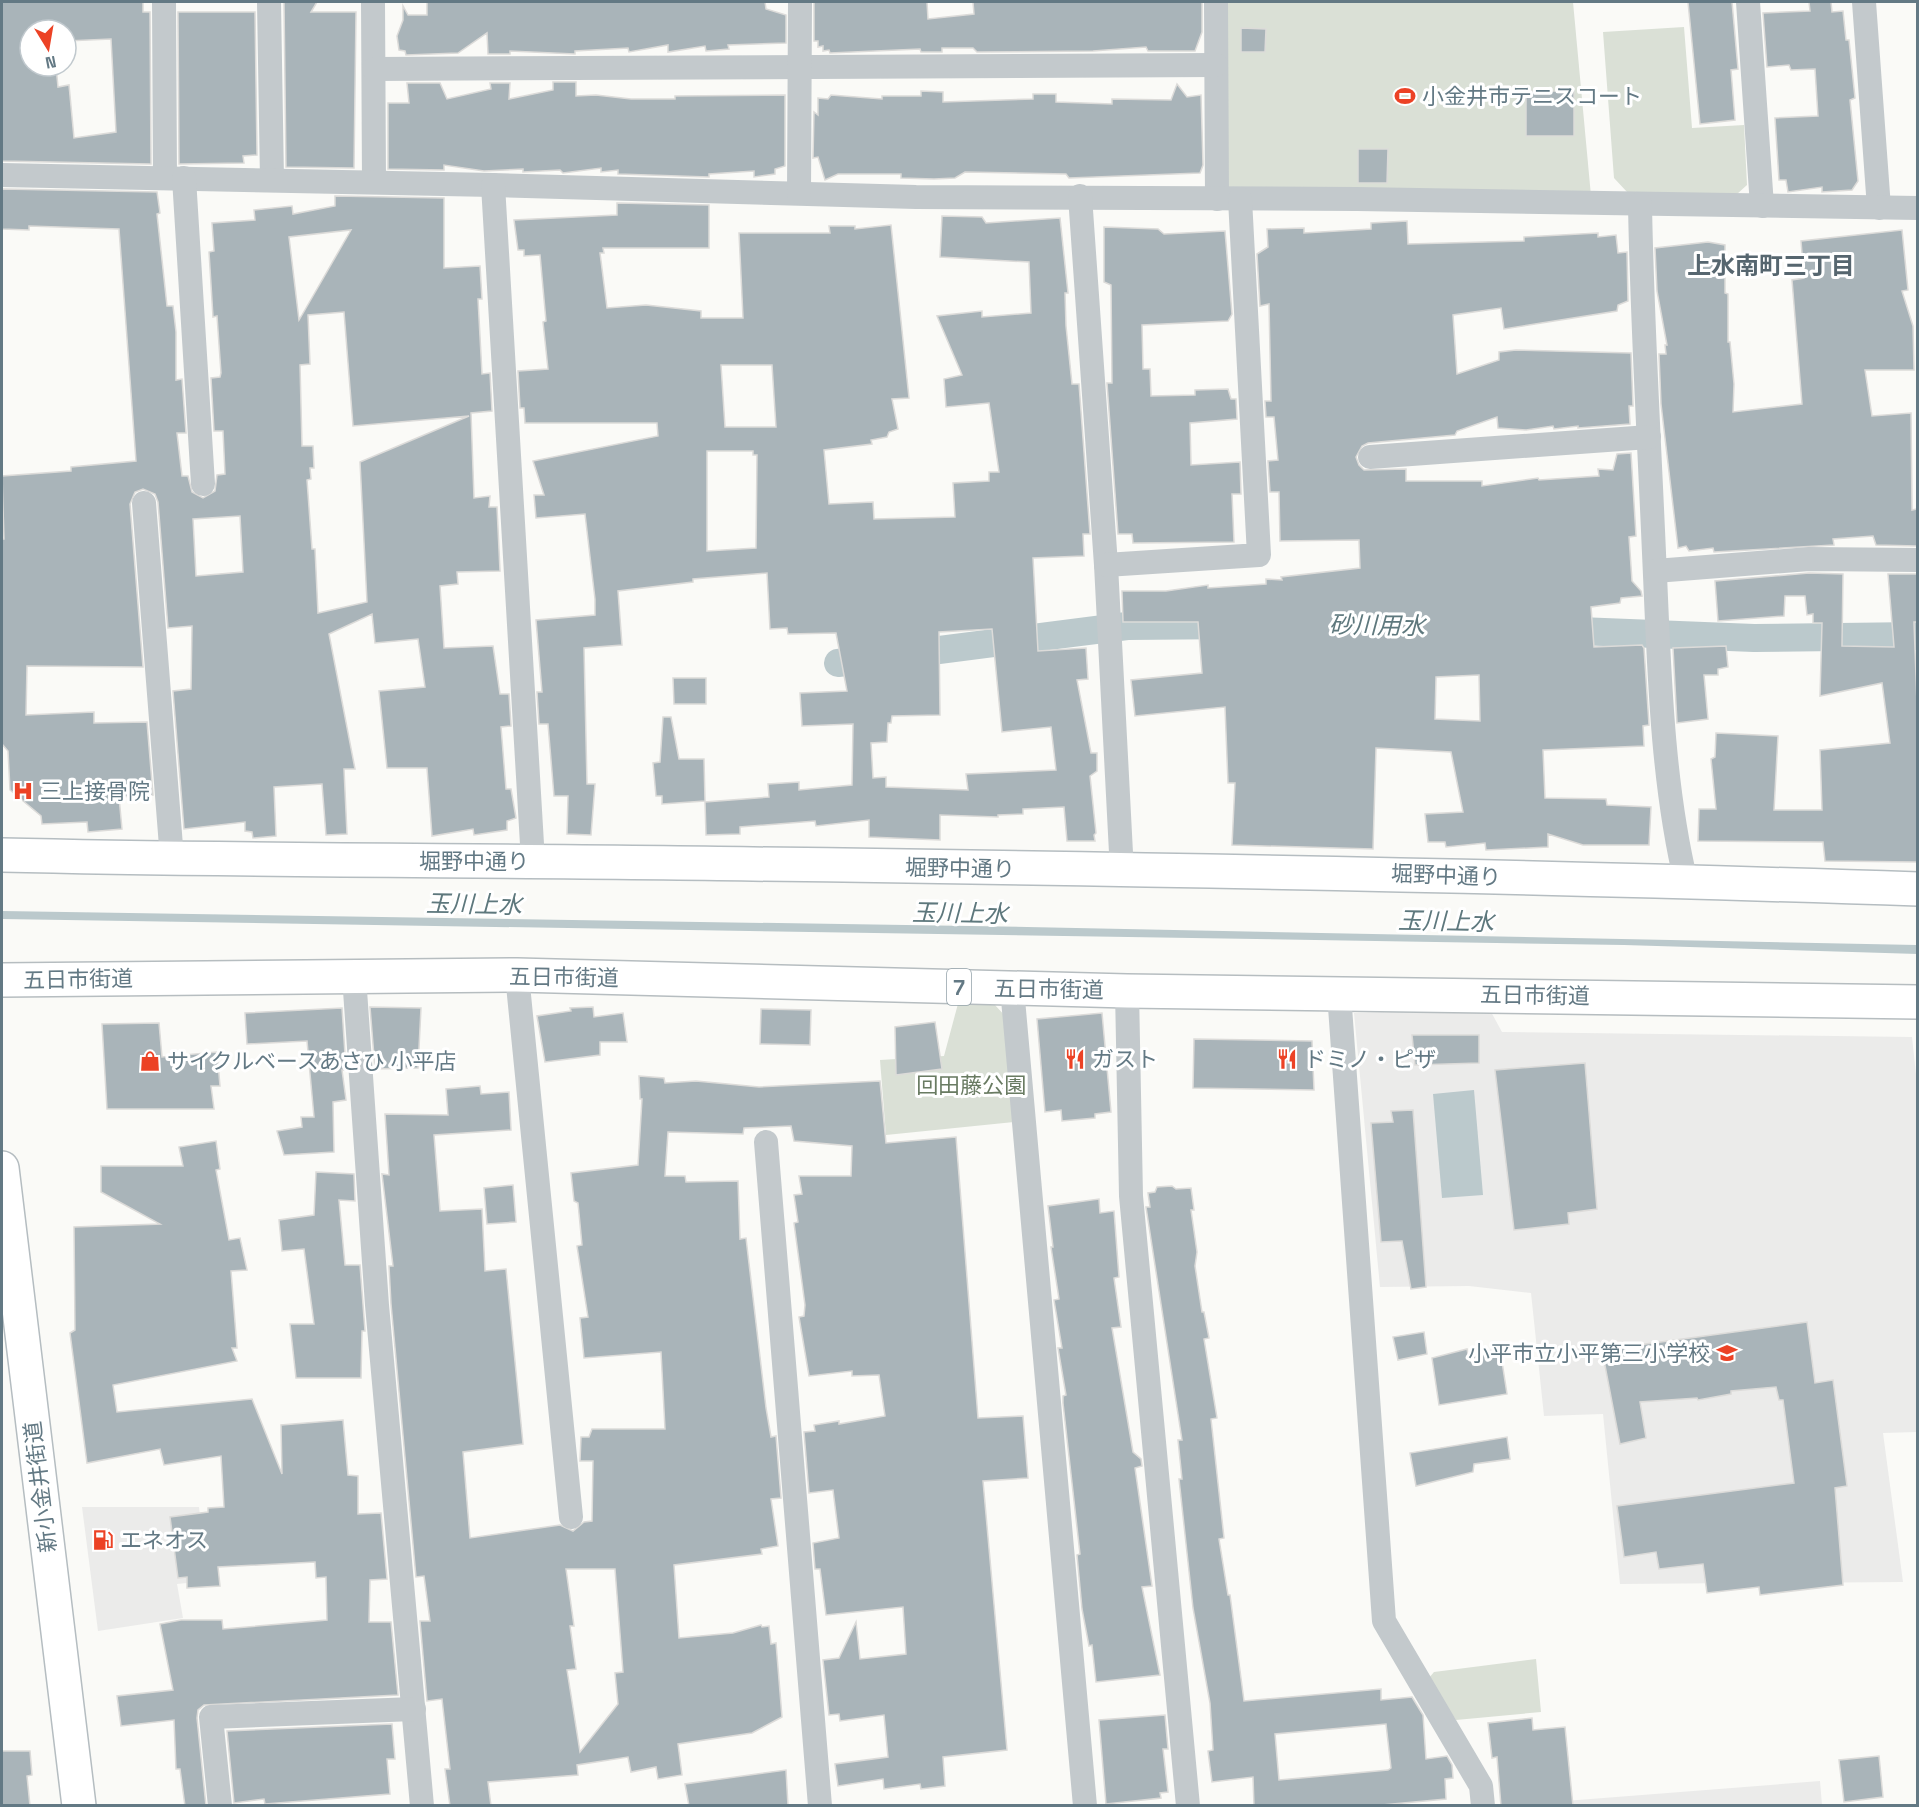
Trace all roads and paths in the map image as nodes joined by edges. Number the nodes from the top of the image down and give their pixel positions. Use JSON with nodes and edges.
{"nodes":[{"id":1,"x":164,"y":2,"type":"edge"},
{"id":2,"x":269,"y":2,"type":"edge"},
{"id":3,"x":373,"y":2,"type":"edge"},
{"id":4,"x":800,"y":2,"type":"edge"},
{"id":5,"x":1216,"y":2,"type":"edge"},
{"id":6,"x":1748,"y":2,"type":"edge"},
{"id":7,"x":1864,"y":2,"type":"edge"},
{"id":8,"x":1216,"y":65,"type":"junction"},
{"id":9,"x":800,"y":67,"type":"junction"},
{"id":10,"x":374,"y":69,"type":"junction"},
{"id":11,"x":2,"y":175,"type":"edge"},
{"id":12,"x":175,"y":178,"type":"junction"},
{"id":13,"x":272,"y":180,"type":"junction"},
{"id":14,"x":374,"y":182,"type":"junction"},
{"id":15,"x":493,"y":185,"type":"junction"},
{"id":16,"x":799,"y":193,"type":"junction"},
{"id":17,"x":1080,"y":196,"type":"junction"},
{"id":18,"x":1228,"y":199,"type":"junction"},
{"id":19,"x":1640,"y":204,"type":"junction"},
{"id":20,"x":1762,"y":206,"type":"junction"},
{"id":21,"x":1879,"y":208,"type":"junction"},
{"id":22,"x":1917,"y":208,"type":"edge"},
{"id":23,"x":1649,"y":437,"type":"junction"},
{"id":24,"x":1370,"y":457,"type":"dead end"},
{"id":25,"x":203,"y":484,"type":"dead end"},
{"id":26,"x":144,"y":503,"type":"dead end"},
{"id":27,"x":1917,"y":560,"type":"edge"},
{"id":28,"x":1106,"y":565,"type":"junction"},
{"id":29,"x":1655,"y":571,"type":"junction"},
{"id":30,"x":2,"y":855,"type":"edge"},
{"id":31,"x":172,"y":859,"type":"junction"},
{"id":32,"x":533,"y":861,"type":"junction"},
{"id":33,"x":1122,"y":872,"type":"junction"},
{"id":34,"x":1686,"y":882,"type":"junction"},
{"id":35,"x":1917,"y":890,"type":"edge"},
{"id":36,"x":517,"y":975,"type":"junction"},
{"id":37,"x":354,"y":976,"type":"junction"},
{"id":38,"x":2,"y":980,"type":"edge"},
{"id":39,"x":1012,"y":988,"type":"junction"},
{"id":40,"x":1127,"y":990,"type":"junction"},
{"id":41,"x":1339,"y":993,"type":"junction"},
{"id":42,"x":1917,"y":1002,"type":"edge"},
{"id":43,"x":766,"y":1142,"type":"dead end"},
{"id":44,"x":2,"y":1168,"type":"edge"},
{"id":45,"x":571,"y":1517,"type":"dead end"},
{"id":46,"x":414,"y":1708,"type":"junction"},
{"id":47,"x":79,"y":1806,"type":"edge"},
{"id":48,"x":220,"y":1806,"type":"edge"},
{"id":49,"x":422,"y":1806,"type":"edge"},
{"id":50,"x":820,"y":1806,"type":"edge"},
{"id":51,"x":1085,"y":1806,"type":"edge"},
{"id":52,"x":1188,"y":1806,"type":"edge"},
{"id":53,"x":1483,"y":1806,"type":"edge"}],
"edges":[{"from":1,"to":12,"type":"street"},
{"from":2,"to":13,"type":"street"},
{"from":3,"to":10,"type":"street"},
{"from":4,"to":9,"type":"street"},
{"from":5,"to":8,"type":"street"},
{"from":6,"to":20,"type":"street"},
{"from":7,"to":21,"type":"street"},
{"from":8,"to":9,"type":"street"},
{"from":8,"to":18,"type":"street"},
{"from":9,"to":10,"type":"street"},
{"from":9,"to":16,"type":"street"},
{"from":10,"to":14,"type":"street"},
{"from":11,"to":12,"type":"street"},
{"from":12,"to":13,"type":"street"},
{"from":12,"to":25,"type":"street"},
{"from":13,"to":14,"type":"street"},
{"from":14,"to":15,"type":"street"},
{"from":15,"to":16,"type":"street"},
{"from":15,"to":32,"type":"street"},
{"from":16,"to":17,"type":"street"},
{"from":17,"to":18,"type":"street"},
{"from":17,"to":28,"type":"street"},
{"from":18,"to":19,"type":"street"},
{"from":18,"to":28,"type":"street"},
{"from":19,"to":20,"type":"street"},
{"from":19,"to":23,"type":"street"},
{"from":20,"to":21,"type":"street"},
{"from":21,"to":22,"type":"street"},
{"from":23,"to":24,"type":"street"},
{"from":23,"to":29,"type":"street"},
{"from":26,"to":31,"type":"street"},
{"from":27,"to":29,"type":"street"},
{"from":28,"to":33,"type":"street"},
{"from":29,"to":34,"type":"street"},
{"from":30,"to":31,"type":"main road","name":"堀野中通り"},
{"from":31,"to":32,"type":"main road","name":"堀野中通り"},
{"from":32,"to":33,"type":"main road","name":"堀野中通り"},
{"from":33,"to":34,"type":"main road","name":"堀野中通り"},
{"from":34,"to":35,"type":"main road","name":"堀野中通り"},
{"from":36,"to":37,"type":"main road","name":"五日市街道","number":"7"},
{"from":36,"to":39,"type":"main road","name":"五日市街道","number":"7"},
{"from":36,"to":45,"type":"street"},
{"from":37,"to":38,"type":"main road","name":"五日市街道","number":"7"},
{"from":37,"to":46,"type":"street"},
{"from":39,"to":40,"type":"main road","name":"五日市街道","number":"7"},
{"from":39,"to":51,"type":"street"},
{"from":40,"to":41,"type":"main road","name":"五日市街道","number":"7"},
{"from":40,"to":52,"type":"street"},
{"from":41,"to":42,"type":"main road","name":"五日市街道","number":"7"},
{"from":41,"to":53,"type":"street"},
{"from":43,"to":50,"type":"street"},
{"from":44,"to":47,"type":"main road","name":"新小金井街道"},
{"from":46,"to":48,"type":"street"},
{"from":46,"to":49,"type":"street"}]}
